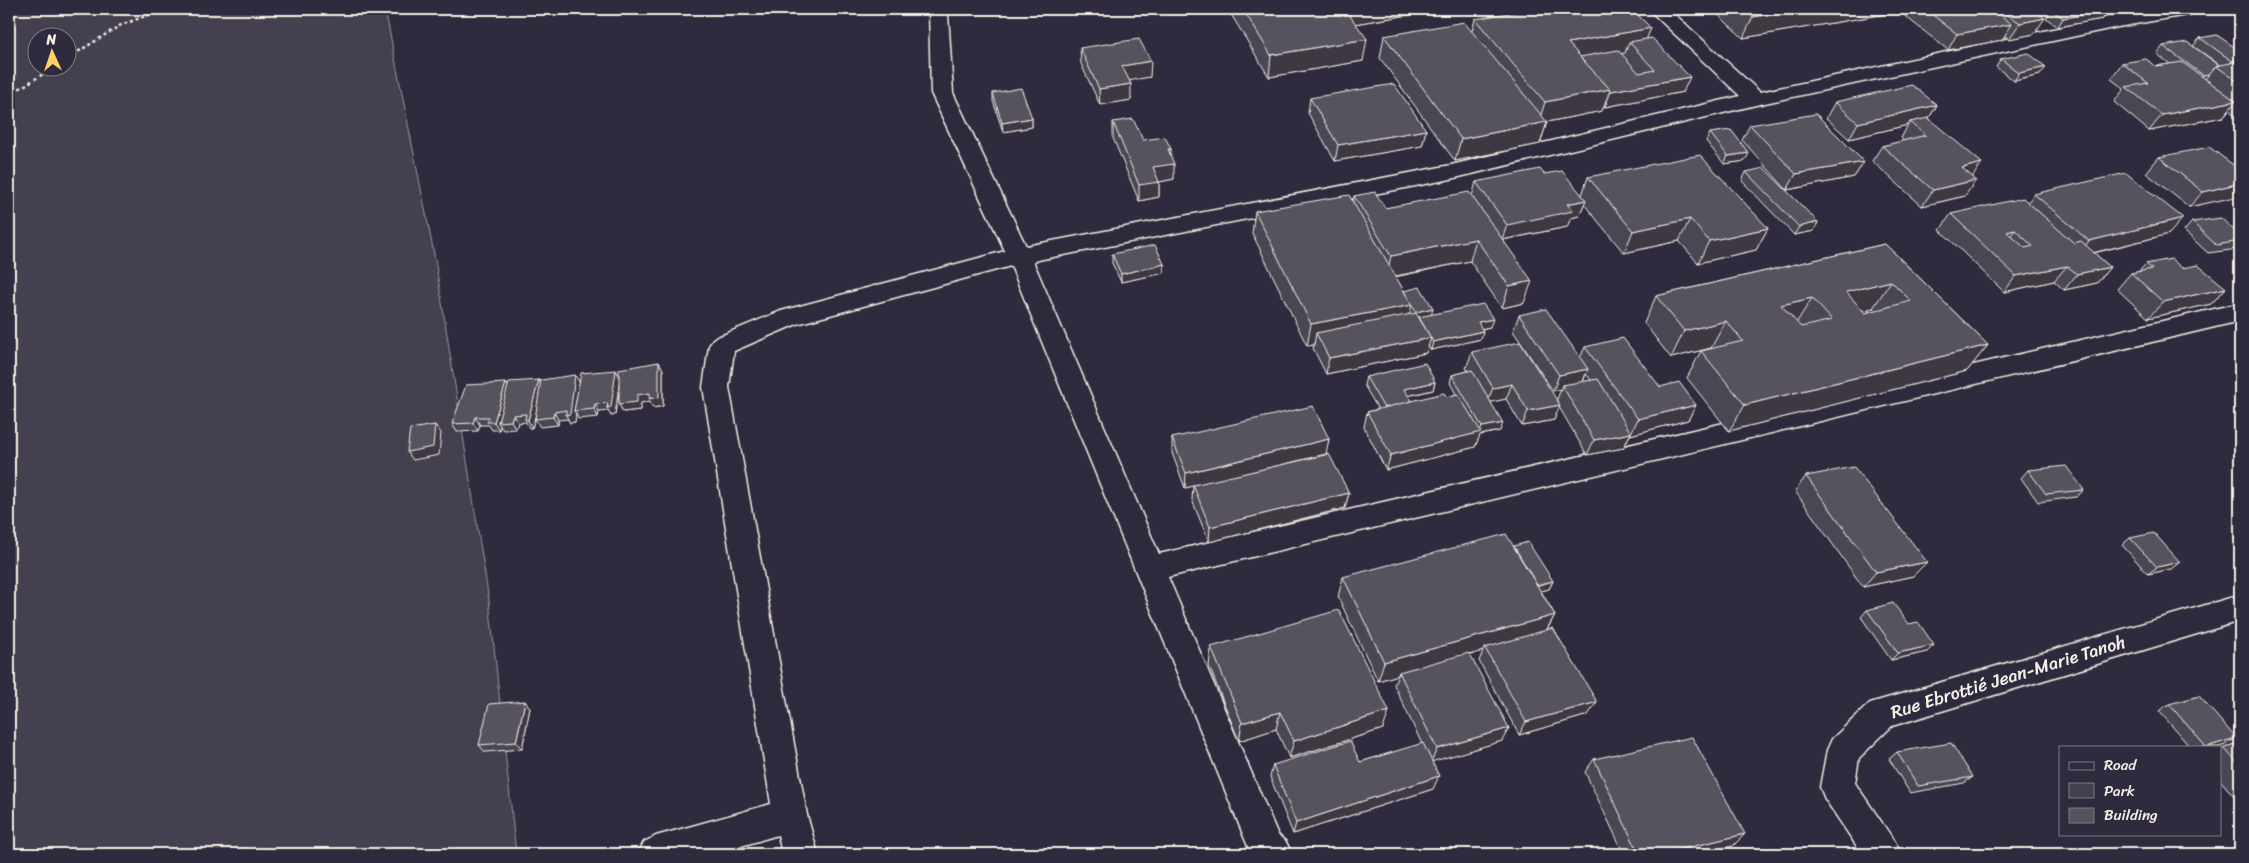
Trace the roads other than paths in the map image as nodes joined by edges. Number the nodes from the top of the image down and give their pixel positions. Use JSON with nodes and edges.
{"nodes":[{"id":1,"x":944,"y":9,"type":"edge"},
{"id":2,"x":1658,"y":9,"type":"edge"},
{"id":3,"x":2187,"y":9,"type":"edge"},
{"id":4,"x":1756,"y":99,"type":"junction"},
{"id":5,"x":1019,"y":256,"type":"junction"},
{"id":6,"x":2240,"y":312,"type":"edge"},
{"id":7,"x":1148,"y":569,"type":"junction"},
{"id":8,"x":2240,"y":608,"type":"edge"},
{"id":9,"x":790,"y":815,"type":"junction"},
{"id":10,"x":656,"y":854,"type":"edge"},
{"id":11,"x":800,"y":854,"type":"edge"},
{"id":12,"x":1274,"y":854,"type":"edge"},
{"id":13,"x":1883,"y":854,"type":"edge"}],
"edges":[{"from":1,"to":5,"type":"street"},
{"from":2,"to":4,"type":"street"},
{"from":3,"to":4,"type":"street"},
{"from":4,"to":5,"type":"street"},
{"from":5,"to":7,"type":"street"},
{"from":5,"to":9,"type":"street"},
{"from":6,"to":7,"type":"street"},
{"from":7,"to":12,"type":"street"},
{"from":8,"to":13,"type":"street","name":"Rue Ebrottié Jean-Marie Tanoh"},
{"from":9,"to":10,"type":"street"},
{"from":9,"to":11,"type":"street"}]}
